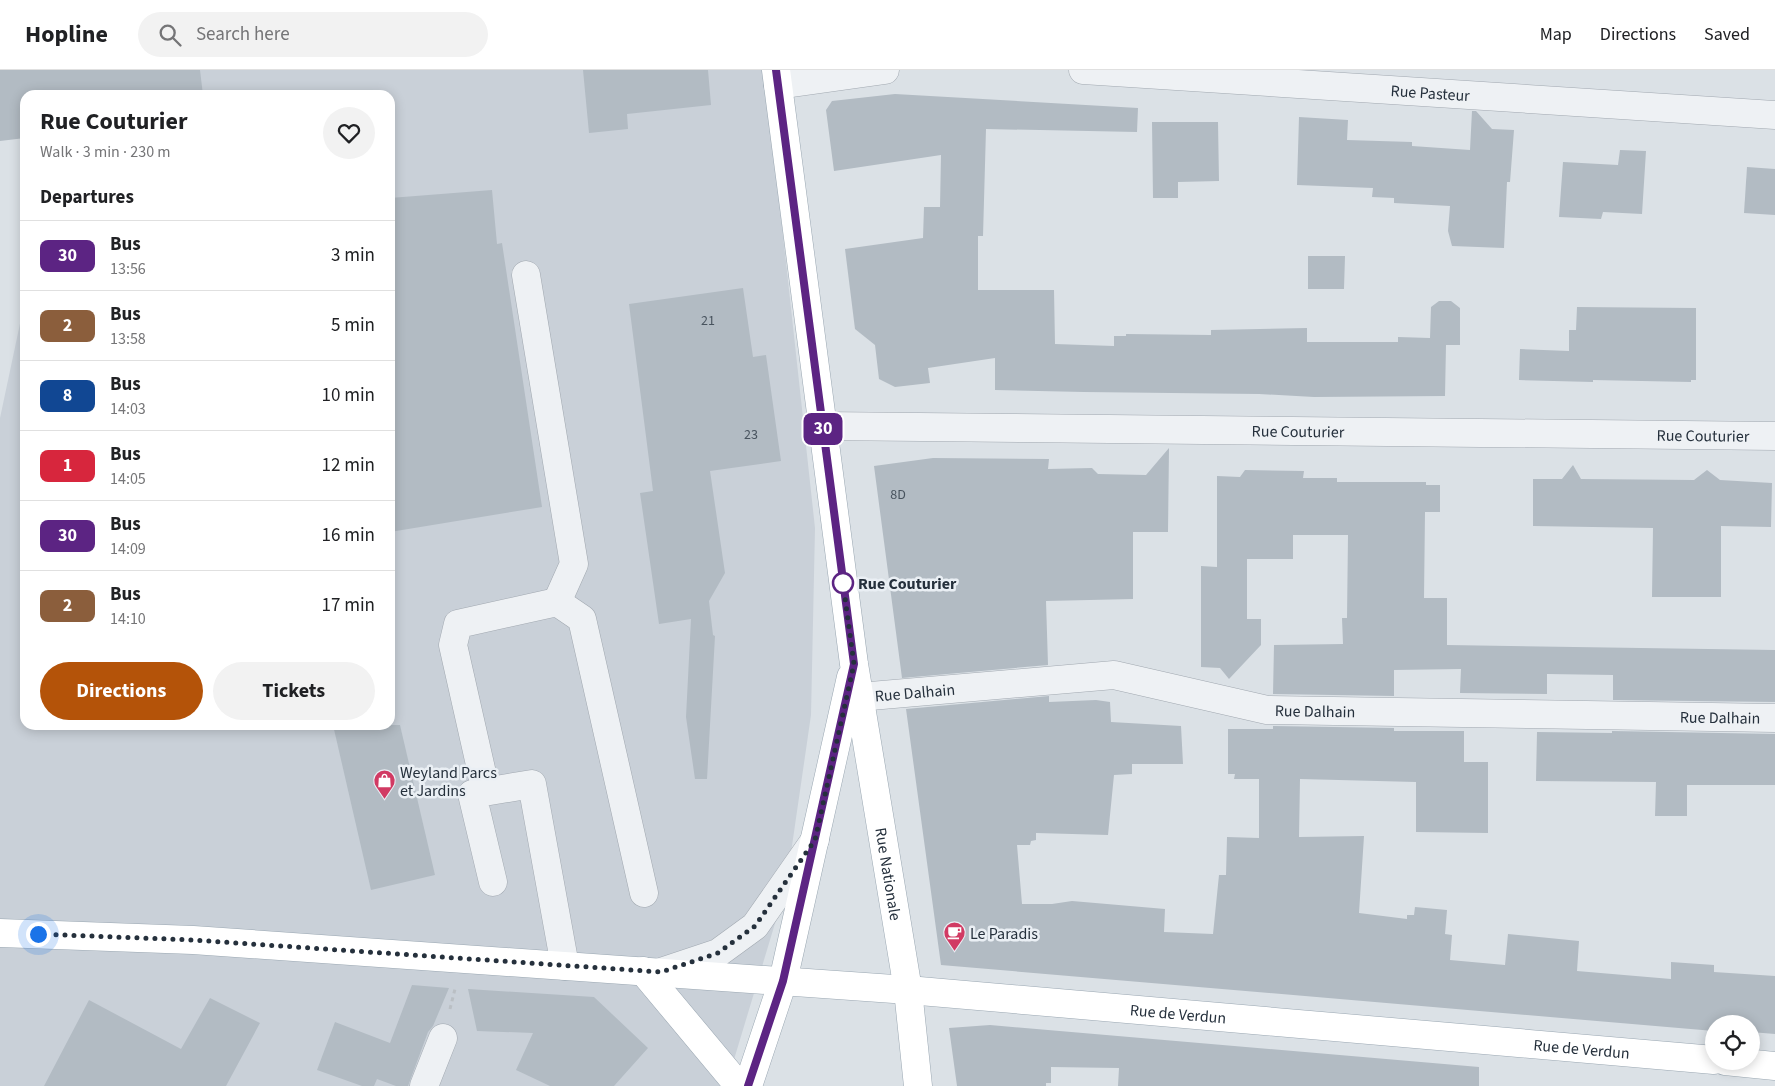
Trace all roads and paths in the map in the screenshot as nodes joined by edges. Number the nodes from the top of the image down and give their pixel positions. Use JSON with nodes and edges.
{"nodes":[{"id":1,"x":885,"y":70,"type":"edge"},
{"id":2,"x":1083,"y":70,"type":"edge"},
{"id":3,"x":777,"y":77,"type":"edge"},
{"id":4,"x":1775,"y":115,"type":"edge"},
{"id":5,"x":526,"y":275,"type":"dead end"},
{"id":6,"x":822,"y":426,"type":"junction"},
{"id":7,"x":1775,"y":436,"type":"edge"},
{"id":8,"x":557,"y":602,"type":"junction"},
{"id":9,"x":854,"y":664,"type":"junction"},
{"id":10,"x":860,"y":697,"type":"junction"},
{"id":11,"x":1775,"y":718,"type":"edge"},
{"id":12,"x":486,"y":791,"type":"junction"},
{"id":13,"x":815,"y":840,"type":"junction"},
{"id":14,"x":493,"y":882,"type":"dead end"},
{"id":15,"x":644,"y":893,"type":"dead end"},
{"id":16,"x":0,"y":933,"type":"edge"},
{"id":17,"x":462,"y":959,"type":"junction"},
{"id":18,"x":565,"y":966,"type":"junction"},
{"id":19,"x":652,"y":972,"type":"junction"},
{"id":20,"x":783,"y":981,"type":"junction"},
{"id":21,"x":908,"y":990,"type":"junction"},
{"id":22,"x":443,"y":1038,"type":"joint"},
{"id":23,"x":1705,"y":1059,"type":"edge"},
{"id":24,"x":1760,"y":1064,"type":"edge"},
{"id":25,"x":1775,"y":1066,"type":"edge"},
{"id":26,"x":424,"y":1086,"type":"edge"},
{"id":27,"x":739,"y":1086,"type":"edge"},
{"id":28,"x":748,"y":1086,"type":"edge"},
{"id":29,"x":918,"y":1086,"type":"edge"}],
"edges":[{"from":1,"to":3,"type":"street"},
{"from":2,"to":4,"type":"street","name":"Rue Pasteur"},
{"from":3,"to":6,"type":"main road","name":"Rue Nationale"},
{"from":5,"to":8,"type":"street"},
{"from":6,"to":7,"type":"street","name":"Rue Couturier"},
{"from":6,"to":9,"type":"main road","name":"Rue Nationale"},
{"from":8,"to":12,"type":"street"},
{"from":8,"to":15,"type":"street"},
{"from":9,"to":10,"type":"main road","name":"Rue Nationale"},
{"from":9,"to":13,"type":"main road","name":"Rue Nationale"},
{"from":10,"to":11,"type":"street","name":"Rue Dalhain"},
{"from":10,"to":21,"type":"main road","name":"Rue Nationale"},
{"from":12,"to":14,"type":"street"},
{"from":12,"to":18,"type":"street"},
{"from":13,"to":19,"type":"street"},
{"from":13,"to":20,"type":"main road","name":"Rue Nationale"},
{"from":16,"to":17,"type":"main road","name":"Rue de Verdun"},
{"from":17,"to":18,"type":"main road","name":"Rue de Verdun"},
{"from":17,"to":22,"type":"path"},
{"from":18,"to":19,"type":"main road","name":"Rue de Verdun"},
{"from":19,"to":20,"type":"main road","name":"Rue de Verdun"},
{"from":19,"to":27,"type":"main road"},
{"from":20,"to":21,"type":"main road","name":"Rue de Verdun"},
{"from":20,"to":28,"type":"main road","name":"Rue Nationale"},
{"from":21,"to":23,"type":"main road","name":"Rue de Verdun"},
{"from":21,"to":29,"type":"main road","name":"Rue Nationale"},
{"from":22,"to":26,"type":"street"},
{"from":24,"to":25,"type":"main road"}]}
